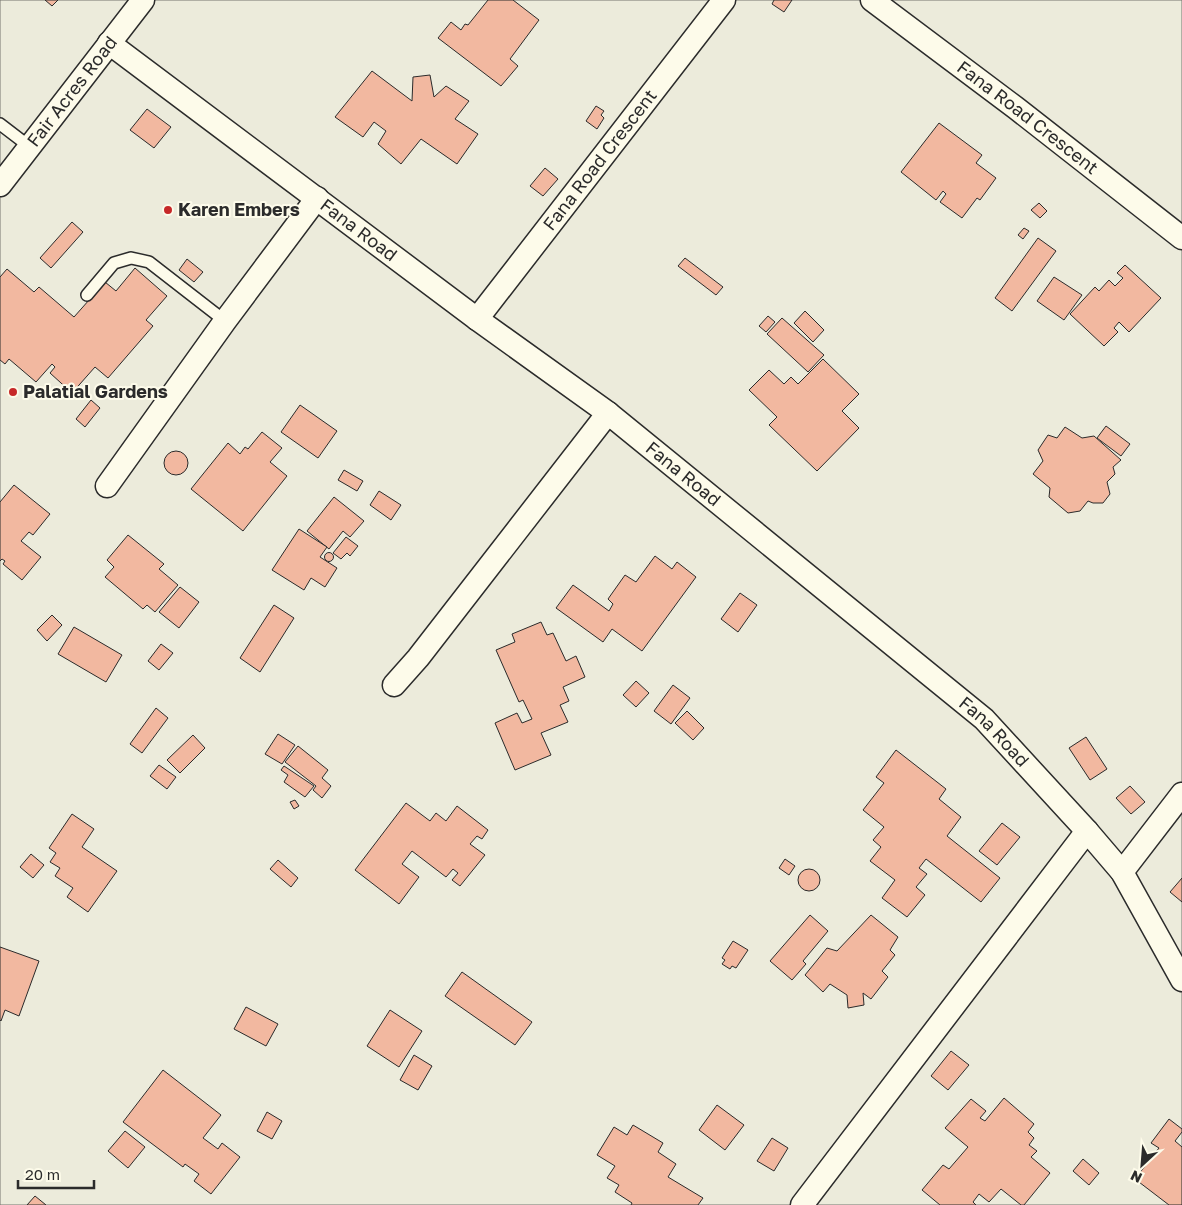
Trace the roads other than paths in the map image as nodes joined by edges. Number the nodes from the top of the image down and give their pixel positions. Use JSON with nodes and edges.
{"nodes":[{"id":1,"x":143,"y":0,"type":"edge"},
{"id":2,"x":724,"y":0,"type":"edge"},
{"id":3,"x":872,"y":0,"type":"edge"},
{"id":4,"x":109,"y":43,"type":"junction"},
{"id":5,"x":0,"y":124,"type":"edge"},
{"id":6,"x":30,"y":147,"type":"junction"},
{"id":7,"x":0,"y":184,"type":"edge"},
{"id":8,"x":316,"y":198,"type":"junction"},
{"id":9,"x":1182,"y":238,"type":"edge"},
{"id":10,"x":87,"y":295,"type":"dead end"},
{"id":11,"x":477,"y":319,"type":"junction"},
{"id":12,"x":225,"y":321,"type":"junction"},
{"id":13,"x":608,"y":413,"type":"junction"},
{"id":14,"x":107,"y":486,"type":"dead end"},
{"id":15,"x":394,"y":685,"type":"dead end"},
{"id":16,"x":1182,"y":794,"type":"edge"},
{"id":17,"x":1086,"y":831,"type":"junction"},
{"id":18,"x":1122,"y":872,"type":"junction"},
{"id":19,"x":1182,"y":980,"type":"edge"},
{"id":20,"x":802,"y":1205,"type":"edge"}],
"edges":[{"from":1,"to":4,"type":"street","name":"Fair Acres Road"},
{"from":2,"to":11,"type":"street","name":"Fana Road Crescent"},
{"from":3,"to":9,"type":"street","name":"Fana Road Crescent"},
{"from":4,"to":6,"type":"street","name":"Fair Acres Road"},
{"from":4,"to":8,"type":"street","name":"Fana Road"},
{"from":5,"to":6,"type":"lane"},
{"from":6,"to":7,"type":"street","name":"Fair Acres Road"},
{"from":8,"to":11,"type":"street","name":"Fana Road"},
{"from":8,"to":12,"type":"street"},
{"from":10,"to":12,"type":"lane"},
{"from":11,"to":13,"type":"street","name":"Fana Road"},
{"from":12,"to":14,"type":"street"},
{"from":13,"to":15,"type":"street"},
{"from":13,"to":17,"type":"street","name":"Fana Road"},
{"from":16,"to":18,"type":"street"},
{"from":17,"to":18,"type":"street","name":"Fana Road"},
{"from":17,"to":20,"type":"street"},
{"from":18,"to":19,"type":"street","name":"Fana Road"}]}
